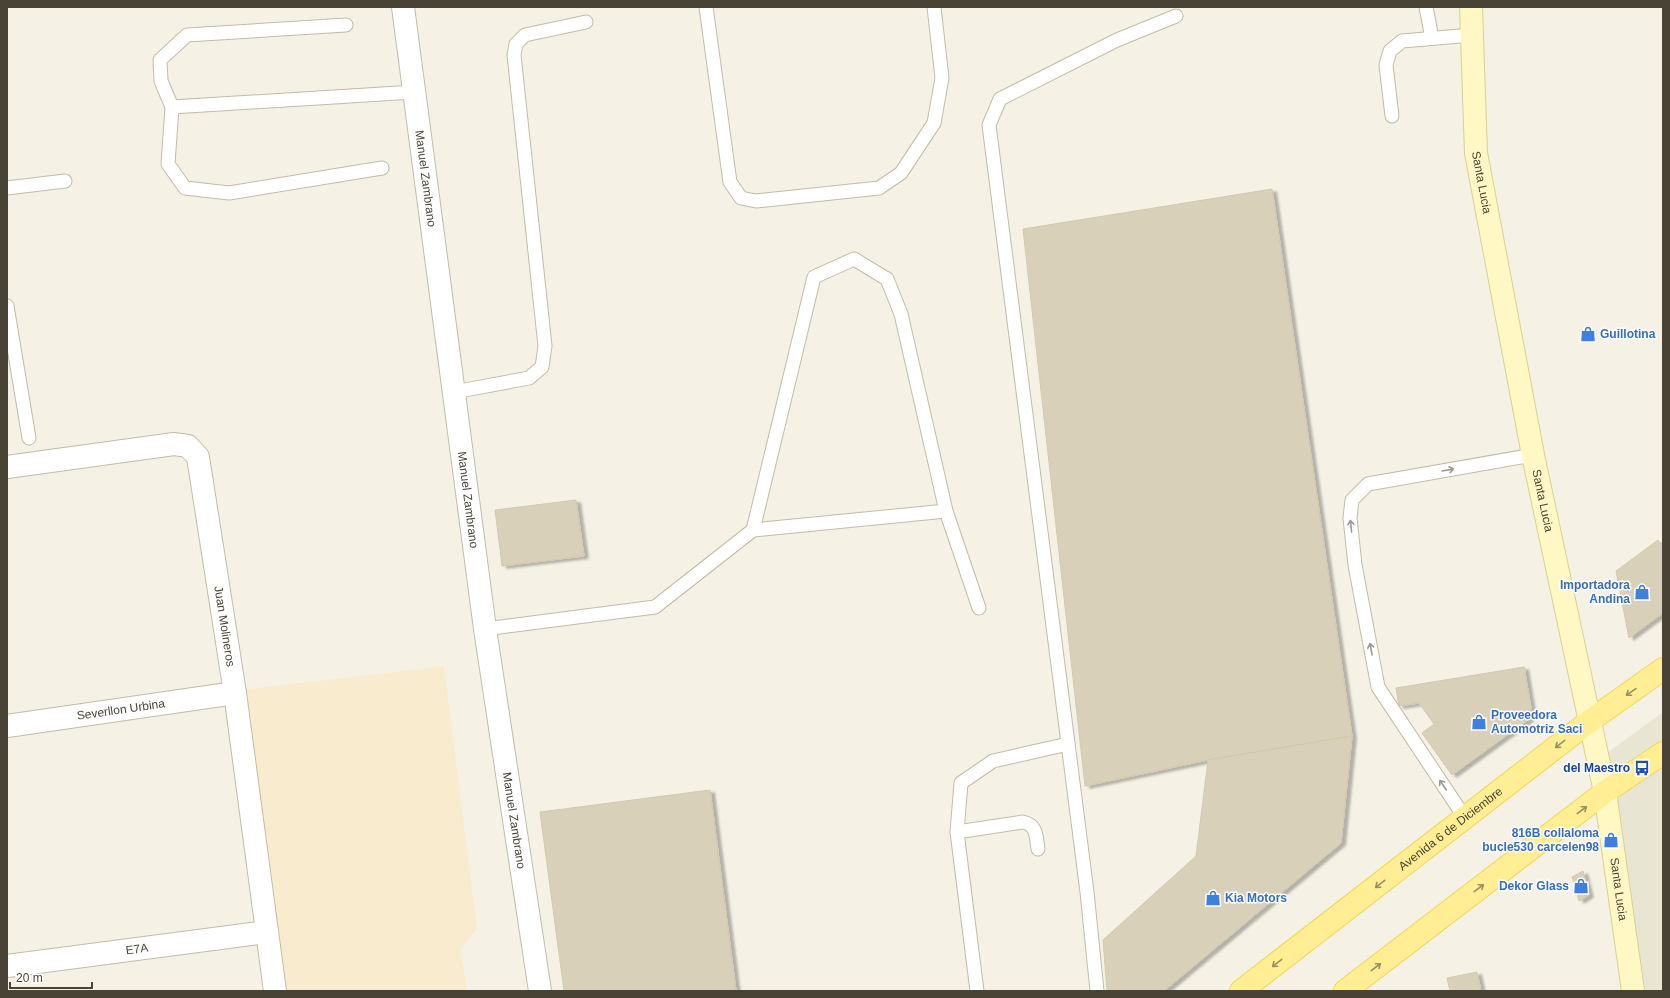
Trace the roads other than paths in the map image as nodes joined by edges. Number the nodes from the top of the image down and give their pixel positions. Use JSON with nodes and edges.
{"nodes":[{"id":1,"x":403,"y":7,"type":"edge"},
{"id":2,"x":706,"y":7,"type":"edge"},
{"id":3,"x":934,"y":7,"type":"edge"},
{"id":4,"x":1426,"y":7,"type":"edge"},
{"id":5,"x":1471,"y":7,"type":"edge"},
{"id":6,"x":1176,"y":16,"type":"dead end"},
{"id":7,"x":586,"y":22,"type":"dead end"},
{"id":8,"x":346,"y":26,"type":"dead end"},
{"id":9,"x":1472,"y":35,"type":"junction"},
{"id":10,"x":1432,"y":38,"type":"junction"},
{"id":11,"x":414,"y":92,"type":"junction"},
{"id":12,"x":172,"y":107,"type":"junction"},
{"id":13,"x":1392,"y":116,"type":"dead end"},
{"id":14,"x":382,"y":168,"type":"dead end"},
{"id":15,"x":65,"y":182,"type":"dead end"},
{"id":16,"x":7,"y":188,"type":"edge"},
{"id":17,"x":7,"y":306,"type":"edge"},
{"id":18,"x":454,"y":392,"type":"junction"},
{"id":19,"x":28,"y":438,"type":"dead end"},
{"id":20,"x":1533,"y":454,"type":"junction"},
{"id":21,"x":7,"y":467,"type":"edge"},
{"id":22,"x":946,"y":511,"type":"junction"},
{"id":23,"x":753,"y":530,"type":"junction"},
{"id":24,"x":979,"y":608,"type":"dead end"},
{"id":25,"x":485,"y":630,"type":"junction"},
{"id":26,"x":1663,"y":669,"type":"edge"},
{"id":27,"x":235,"y":693,"type":"junction"},
{"id":28,"x":1591,"y":720,"type":"junction"},
{"id":29,"x":7,"y":726,"type":"edge"},
{"id":30,"x":1068,"y":744,"type":"junction"},
{"id":31,"x":1663,"y":753,"type":"edge"},
{"id":32,"x":1605,"y":792,"type":"junction"},
{"id":33,"x":1465,"y":818,"type":"junction"},
{"id":34,"x":957,"y":832,"type":"junction"},
{"id":35,"x":1038,"y":849,"type":"dead end"},
{"id":36,"x":267,"y":932,"type":"junction"},
{"id":37,"x":7,"y":966,"type":"edge"},
{"id":38,"x":275,"y":991,"type":"edge"},
{"id":39,"x":540,"y":991,"type":"edge"},
{"id":40,"x":977,"y":991,"type":"edge"},
{"id":41,"x":1097,"y":991,"type":"edge"},
{"id":42,"x":1241,"y":991,"type":"edge"},
{"id":43,"x":1345,"y":991,"type":"edge"},
{"id":44,"x":1633,"y":991,"type":"edge"}],
"edges":[{"from":1,"to":11,"type":"street","name":"Manuel Zambrano"},
{"from":2,"to":3,"type":"lane"},
{"from":4,"to":10,"type":"lane"},
{"from":5,"to":9,"type":"street","name":"Santa Lucia"},
{"from":6,"to":30,"type":"lane"},
{"from":7,"to":18,"type":"lane"},
{"from":8,"to":12,"type":"lane"},
{"from":9,"to":10,"type":"lane"},
{"from":9,"to":20,"type":"street","name":"Santa Lucia"},
{"from":10,"to":13,"type":"lane"},
{"from":11,"to":12,"type":"lane"},
{"from":11,"to":18,"type":"street","name":"Manuel Zambrano"},
{"from":12,"to":14,"type":"lane"},
{"from":15,"to":16,"type":"lane"},
{"from":17,"to":19,"type":"lane"},
{"from":18,"to":25,"type":"street","name":"Manuel Zambrano"},
{"from":20,"to":28,"type":"street","name":"Santa Lucia"},
{"from":33,"to":20,"type":"lane","one_way":true},
{"from":21,"to":27,"type":"street","name":"Juan Molineros"},
{"from":22,"to":23,"type":"lane"},
{"from":22,"to":23,"type":"lane"},
{"from":22,"to":24,"type":"lane"},
{"from":23,"to":25,"type":"lane"},
{"from":25,"to":39,"type":"street","name":"Manuel Zambrano"},
{"from":26,"to":28,"type":"main road","name":"Avenida 6 de Diciembre","one_way":true},
{"from":27,"to":29,"type":"street","name":"Severllon Urbina"},
{"from":27,"to":36,"type":"street","name":"Juan Molineros"},
{"from":28,"to":32,"type":"street","name":"Santa Lucia"},
{"from":28,"to":33,"type":"main road","name":"Avenida 6 de Diciembre","one_way":true},
{"from":30,"to":34,"type":"lane"},
{"from":30,"to":41,"type":"lane"},
{"from":31,"to":32,"type":"main road"},
{"from":43,"to":32,"type":"main road","one_way":true},
{"from":32,"to":44,"type":"street","name":"Santa Lucia"},
{"from":33,"to":42,"type":"main road","name":"Avenida 6 de Diciembre","one_way":true},
{"from":34,"to":35,"type":"lane"},
{"from":34,"to":40,"type":"lane"},
{"from":36,"to":37,"type":"street","name":"E7A"},
{"from":36,"to":38,"type":"street","name":"Juan Molineros"}]}
